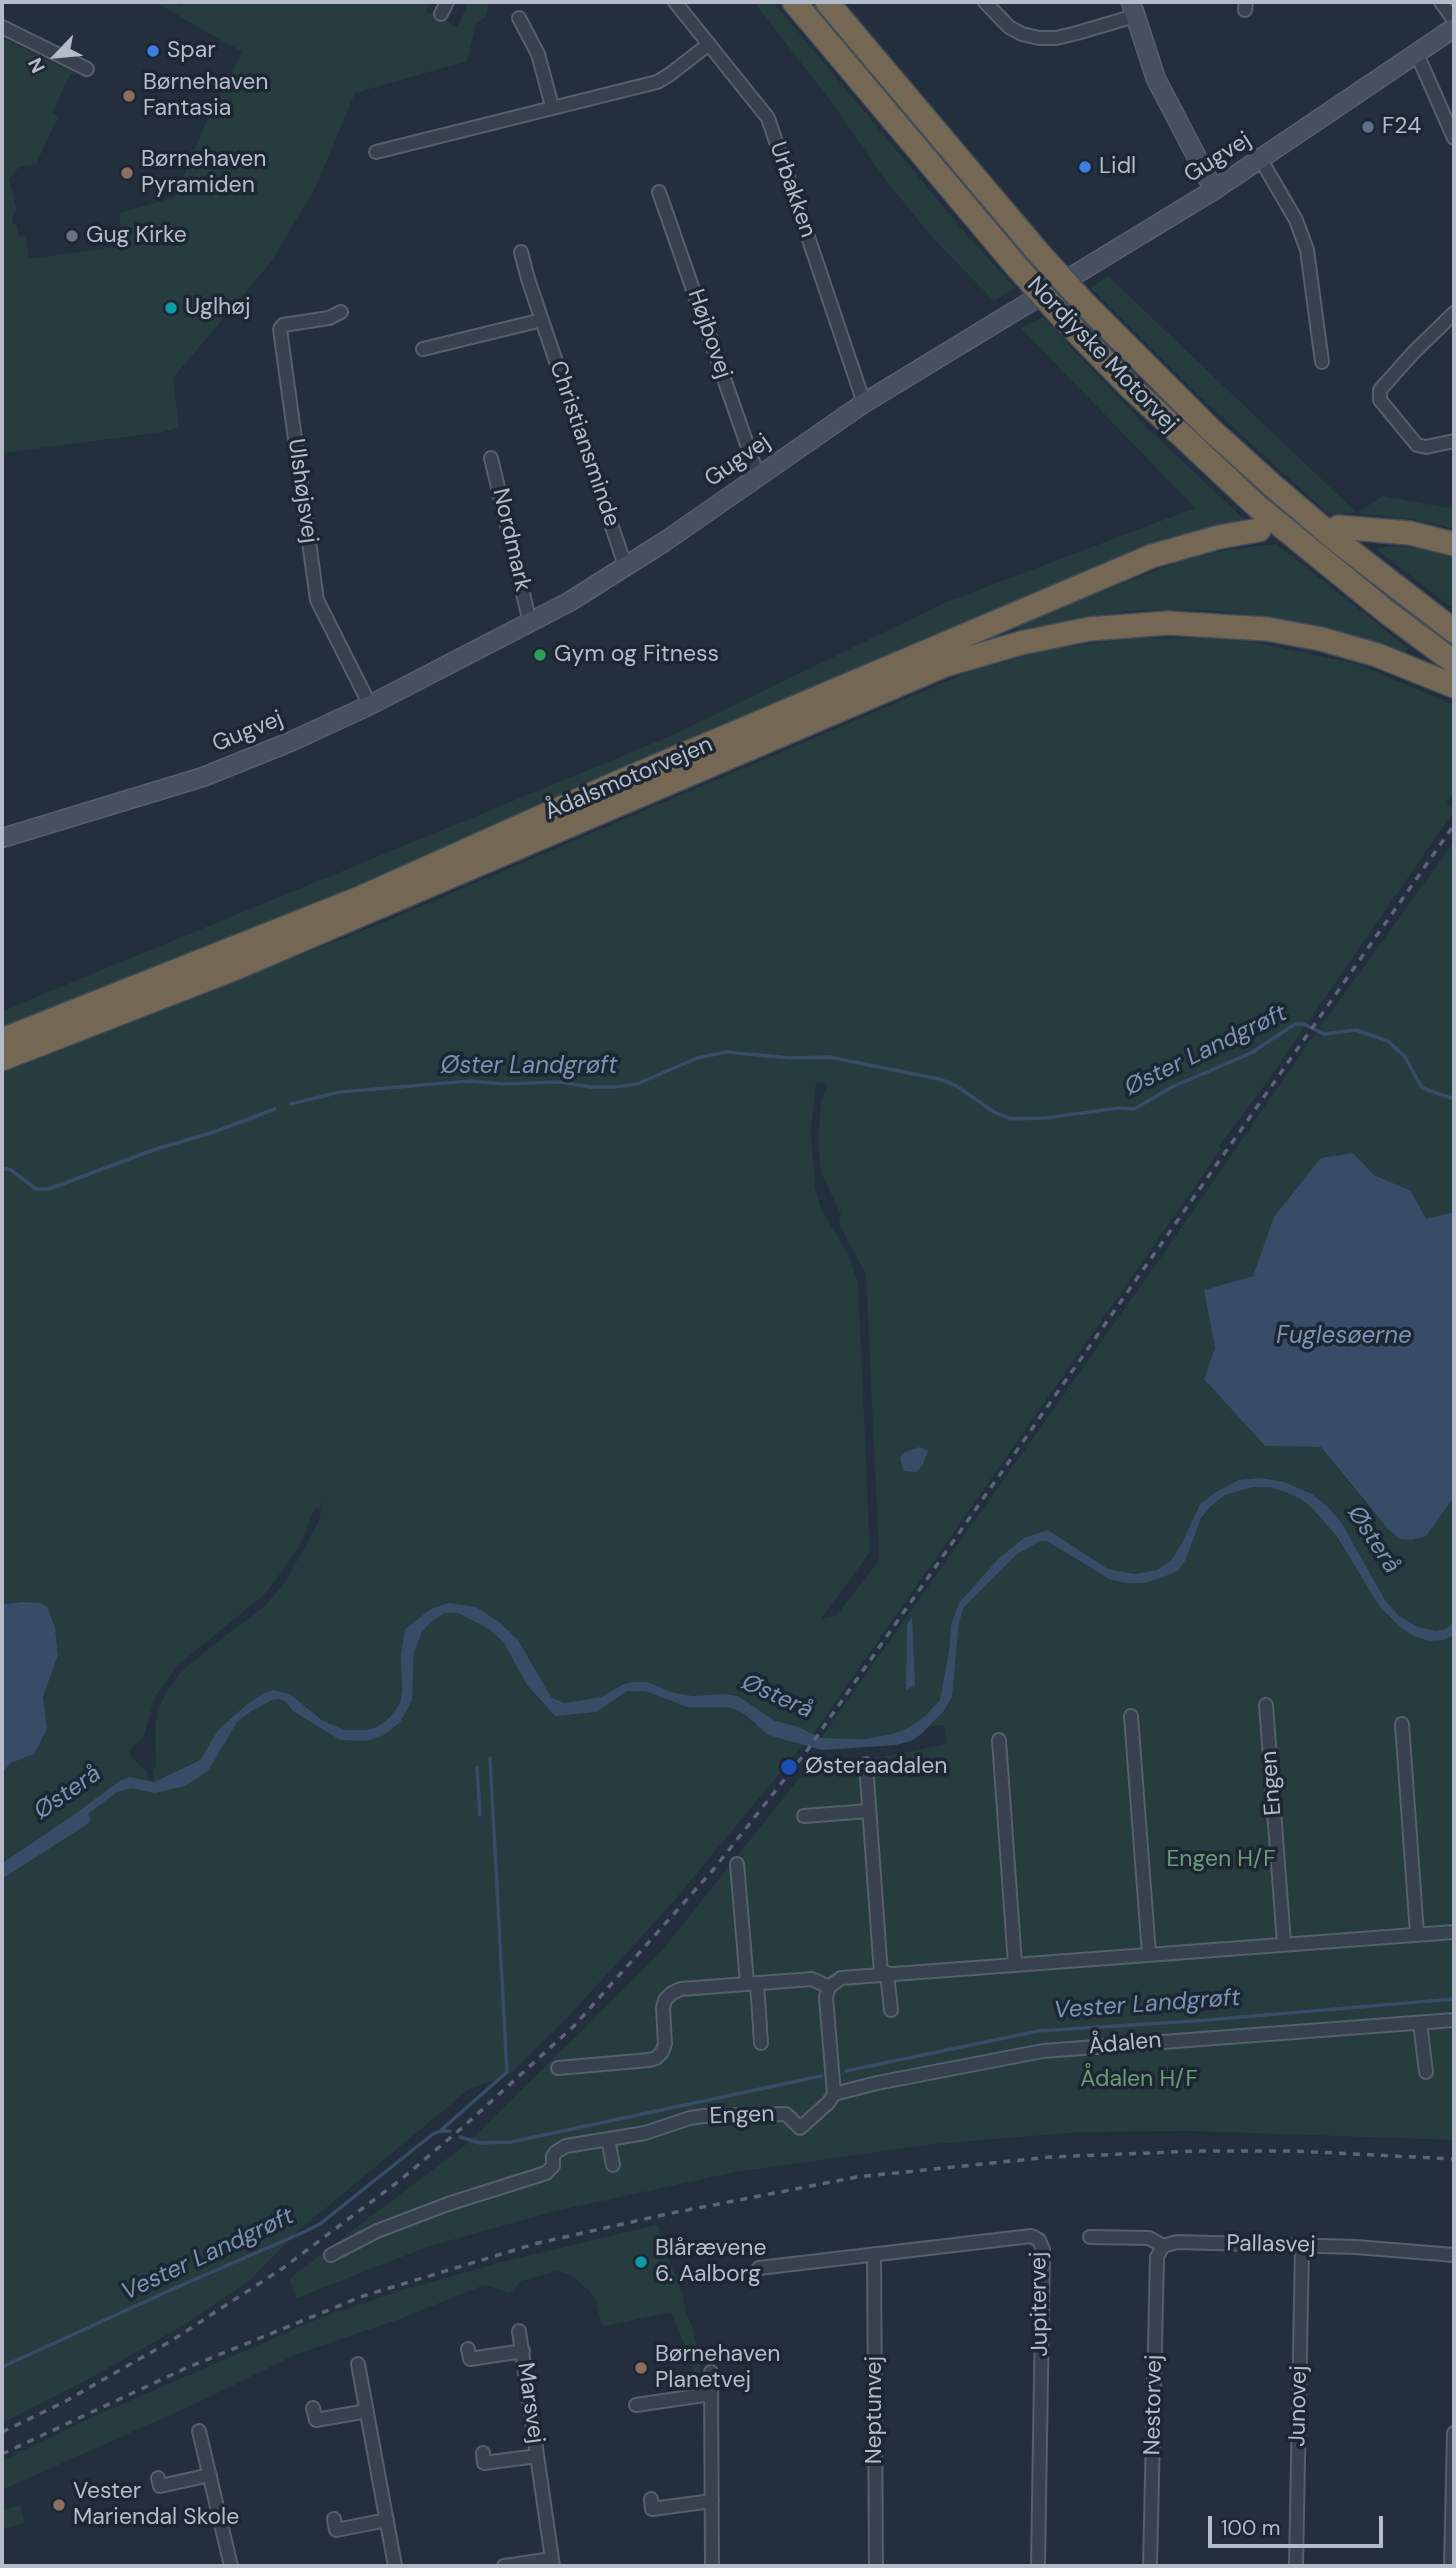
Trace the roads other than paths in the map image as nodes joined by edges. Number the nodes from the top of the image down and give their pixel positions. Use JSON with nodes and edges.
{"nodes":[{"id":1,"x":447,"y":2,"type":"edge"},
{"id":2,"x":675,"y":2,"type":"edge"},
{"id":3,"x":794,"y":2,"type":"edge"},
{"id":4,"x":827,"y":2,"type":"edge"},
{"id":5,"x":985,"y":2,"type":"edge"},
{"id":6,"x":1441,"y":2,"type":"edge"},
{"id":7,"x":1133,"y":9,"type":"edge"},
{"id":8,"x":441,"y":14,"type":"dead end"},
{"id":9,"x":519,"y":18,"type":"dead end"},
{"id":10,"x":1454,"y":20,"type":"edge"},
{"id":11,"x":2,"y":27,"type":"edge"},
{"id":12,"x":1454,"y":28,"type":"edge"},
{"id":13,"x":709,"y":44,"type":"junction"},
{"id":14,"x":1417,"y":54,"type":"junction"},
{"id":15,"x":87,"y":69,"type":"dead end"},
{"id":16,"x":552,"y":106,"type":"junction"},
{"id":17,"x":1454,"y":138,"type":"edge"},
{"id":18,"x":376,"y":152,"type":"dead end"},
{"id":19,"x":1261,"y":160,"type":"junction"},
{"id":20,"x":1214,"y":190,"type":"junction"},
{"id":21,"x":659,"y":192,"type":"dead end"},
{"id":22,"x":521,"y":252,"type":"dead end"},
{"id":23,"x":341,"y":312,"type":"dead end"},
{"id":24,"x":1454,"y":313,"type":"edge"},
{"id":25,"x":542,"y":320,"type":"junction"},
{"id":26,"x":423,"y":349,"type":"dead end"},
{"id":27,"x":1322,"y":362,"type":"dead end"},
{"id":28,"x":864,"y":403,"type":"junction"},
{"id":29,"x":1454,"y":441,"type":"edge"},
{"id":30,"x":491,"y":458,"type":"dead end"},
{"id":31,"x":758,"y":476,"type":"junction"},
{"id":32,"x":1338,"y":527,"type":"dead end"},
{"id":33,"x":1259,"y":530,"type":"dead end"},
{"id":34,"x":1454,"y":544,"type":"edge"},
{"id":35,"x":626,"y":568,"type":"junction"},
{"id":36,"x":530,"y":622,"type":"junction"},
{"id":37,"x":1454,"y":631,"type":"edge"},
{"id":38,"x":1454,"y":662,"type":"edge"},
{"id":39,"x":1454,"y":686,"type":"edge"},
{"id":40,"x":370,"y":705,"type":"junction"},
{"id":41,"x":2,"y":838,"type":"edge"},
{"id":42,"x":2,"y":1040,"type":"edge"},
{"id":43,"x":2,"y":1059,"type":"edge"},
{"id":44,"x":1266,"y":1705,"type":"dead end"},
{"id":45,"x":1131,"y":1716,"type":"dead end"},
{"id":46,"x":1402,"y":1724,"type":"dead end"},
{"id":47,"x":999,"y":1740,"type":"dead end"},
{"id":48,"x":866,"y":1764,"type":"dead end"},
{"id":49,"x":869,"y":1811,"type":"junction"},
{"id":50,"x":804,"y":1816,"type":"dead end"},
{"id":51,"x":737,"y":1864,"type":"dead end"},
{"id":52,"x":1454,"y":1931,"type":"edge"},
{"id":53,"x":1417,"y":1934,"type":"junction"},
{"id":54,"x":1284,"y":1943,"type":"junction"},
{"id":55,"x":1149,"y":1954,"type":"junction"},
{"id":56,"x":1015,"y":1964,"type":"junction"},
{"id":57,"x":884,"y":1974,"type":"junction"},
{"id":58,"x":752,"y":1983,"type":"junction"},
{"id":59,"x":829,"y":1987,"type":"junction"},
{"id":60,"x":891,"y":2010,"type":"dead end"},
{"id":61,"x":1454,"y":2020,"type":"edge"},
{"id":62,"x":1420,"y":2023,"type":"junction"},
{"id":63,"x":761,"y":2043,"type":"dead end"},
{"id":64,"x":558,"y":2068,"type":"dead end"},
{"id":65,"x":1426,"y":2073,"type":"dead end"},
{"id":66,"x":834,"y":2094,"type":"junction"},
{"id":67,"x":608,"y":2139,"type":"junction"},
{"id":68,"x":613,"y":2165,"type":"dead end"},
{"id":69,"x":1090,"y":2237,"type":"dead end"},
{"id":70,"x":1163,"y":2246,"type":"junction"},
{"id":71,"x":1302,"y":2246,"type":"junction"},
{"id":72,"x":874,"y":2254,"type":"junction"},
{"id":73,"x":331,"y":2255,"type":"dead end"},
{"id":74,"x":1454,"y":2255,"type":"edge"},
{"id":75,"x":759,"y":2268,"type":"dead end"},
{"id":76,"x":519,"y":2331,"type":"dead end"},
{"id":77,"x":468,"y":2349,"type":"dead end"},
{"id":78,"x":523,"y":2351,"type":"junction"},
{"id":79,"x":358,"y":2364,"type":"dead end"},
{"id":80,"x":711,"y":2372,"type":"dead end"},
{"id":81,"x":711,"y":2394,"type":"junction"},
{"id":82,"x":636,"y":2405,"type":"dead end"},
{"id":83,"x":313,"y":2408,"type":"dead end"},
{"id":84,"x":367,"y":2411,"type":"junction"},
{"id":85,"x":199,"y":2431,"type":"dead end"},
{"id":86,"x":1454,"y":2433,"type":"edge"},
{"id":87,"x":483,"y":2453,"type":"dead end"},
{"id":88,"x":537,"y":2456,"type":"junction"},
{"id":89,"x":210,"y":2475,"type":"junction"},
{"id":90,"x":158,"y":2478,"type":"dead end"},
{"id":91,"x":651,"y":2499,"type":"dead end"},
{"id":92,"x":712,"y":2501,"type":"junction"},
{"id":93,"x":334,"y":2519,"type":"dead end"},
{"id":94,"x":387,"y":2520,"type":"junction"},
{"id":95,"x":499,"y":2563,"type":"edge"},
{"id":96,"x":553,"y":2563,"type":"edge"},
{"id":97,"x":231,"y":2566,"type":"edge"},
{"id":98,"x":395,"y":2566,"type":"edge"},
{"id":99,"x":712,"y":2566,"type":"edge"},
{"id":100,"x":876,"y":2566,"type":"edge"},
{"id":101,"x":1038,"y":2566,"type":"edge"},
{"id":102,"x":1150,"y":2566,"type":"edge"},
{"id":103,"x":1296,"y":2566,"type":"edge"},
{"id":104,"x":1451,"y":2566,"type":"edge"}],
"edges":[{"from":1,"to":8,"type":"street"},
{"from":2,"to":13,"type":"street","name":"Urbakken"},
{"from":3,"to":38,"type":"highway","name":"Nordjyske Motorvej","bridge":true},
{"from":4,"to":37,"type":"highway","name":"Nordjyske Motorvej","bridge":true},
{"from":5,"to":7,"type":"street"},
{"from":6,"to":10,"type":"street"},
{"from":7,"to":20,"type":"street"},
{"from":9,"to":16,"type":"street"},
{"from":11,"to":15,"type":"street"},
{"from":12,"to":14,"type":"street","name":"Gugvej"},
{"from":13,"to":16,"type":"street"},
{"from":13,"to":28,"type":"street","name":"Urbakken"},
{"from":14,"to":17,"type":"street"},
{"from":14,"to":19,"type":"street","name":"Gugvej"},
{"from":16,"to":18,"type":"street"},
{"from":19,"to":20,"type":"street","name":"Gugvej"},
{"from":19,"to":27,"type":"street"},
{"from":20,"to":28,"type":"street","name":"Gugvej"},
{"from":21,"to":31,"type":"street","name":"Højbovej"},
{"from":22,"to":25,"type":"street","name":"Christiansminde"},
{"from":23,"to":40,"type":"street","name":"Ulshøjsvej"},
{"from":24,"to":29,"type":"street"},
{"from":25,"to":26,"type":"street"},
{"from":25,"to":35,"type":"street","name":"Christiansminde"},
{"from":28,"to":31,"type":"street","name":"Gugvej"},
{"from":30,"to":36,"type":"street","name":"Nordmark"},
{"from":31,"to":35,"type":"street","name":"Gugvej"},
{"from":32,"to":34,"type":"highway"},
{"from":33,"to":42,"type":"highway","name":"Ådalsmotorvejen"},
{"from":35,"to":36,"type":"street","name":"Gugvej"},
{"from":36,"to":40,"type":"street","name":"Gugvej"},
{"from":39,"to":43,"type":"highway","name":"Ådalsmotorvejen"},
{"from":40,"to":41,"type":"street","name":"Gugvej"},
{"from":44,"to":54,"type":"street","name":"Engen"},
{"from":45,"to":55,"type":"street"},
{"from":46,"to":53,"type":"street"},
{"from":47,"to":56,"type":"street"},
{"from":48,"to":49,"type":"street"},
{"from":49,"to":50,"type":"street"},
{"from":49,"to":57,"type":"street"},
{"from":51,"to":58,"type":"street"},
{"from":52,"to":53,"type":"street"},
{"from":53,"to":54,"type":"street"},
{"from":54,"to":55,"type":"street"},
{"from":55,"to":56,"type":"street"},
{"from":56,"to":57,"type":"street"},
{"from":57,"to":59,"type":"street"},
{"from":57,"to":60,"type":"street"},
{"from":58,"to":59,"type":"street"},
{"from":58,"to":63,"type":"street"},
{"from":58,"to":64,"type":"street"},
{"from":59,"to":66,"type":"street"},
{"from":61,"to":62,"type":"street","name":"Ådalen"},
{"from":62,"to":65,"type":"street"},
{"from":62,"to":66,"type":"street","name":"Ådalen"},
{"from":66,"to":67,"type":"street","name":"Engen"},
{"from":67,"to":68,"type":"street"},
{"from":67,"to":73,"type":"street","name":"Engen"},
{"from":69,"to":70,"type":"street","name":"Pallasvej"},
{"from":70,"to":71,"type":"street","name":"Pallasvej"},
{"from":70,"to":102,"type":"street","name":"Nestorvej"},
{"from":71,"to":74,"type":"street","name":"Pallasvej"},
{"from":71,"to":103,"type":"street","name":"Junovej"},
{"from":72,"to":75,"type":"street","name":"Jupitervej"},
{"from":72,"to":100,"type":"street","name":"Neptunvej"},
{"from":72,"to":101,"type":"street","name":"Jupitervej"},
{"from":76,"to":78,"type":"street","name":"Marsvej"},
{"from":77,"to":78,"type":"street","name":"Marsvej"},
{"from":78,"to":88,"type":"street","name":"Marsvej"},
{"from":79,"to":84,"type":"street"},
{"from":80,"to":81,"type":"street"},
{"from":81,"to":82,"type":"street"},
{"from":81,"to":92,"type":"street"},
{"from":83,"to":84,"type":"street"},
{"from":84,"to":94,"type":"street"},
{"from":85,"to":89,"type":"street"},
{"from":86,"to":104,"type":"street"},
{"from":87,"to":88,"type":"street","name":"Marsvej"},
{"from":88,"to":96,"type":"street","name":"Marsvej"},
{"from":89,"to":90,"type":"street"},
{"from":89,"to":97,"type":"street"},
{"from":91,"to":92,"type":"street"},
{"from":92,"to":99,"type":"street"},
{"from":93,"to":94,"type":"street"},
{"from":94,"to":98,"type":"street"},
{"from":95,"to":96,"type":"street","name":"Marsvej"}]}
